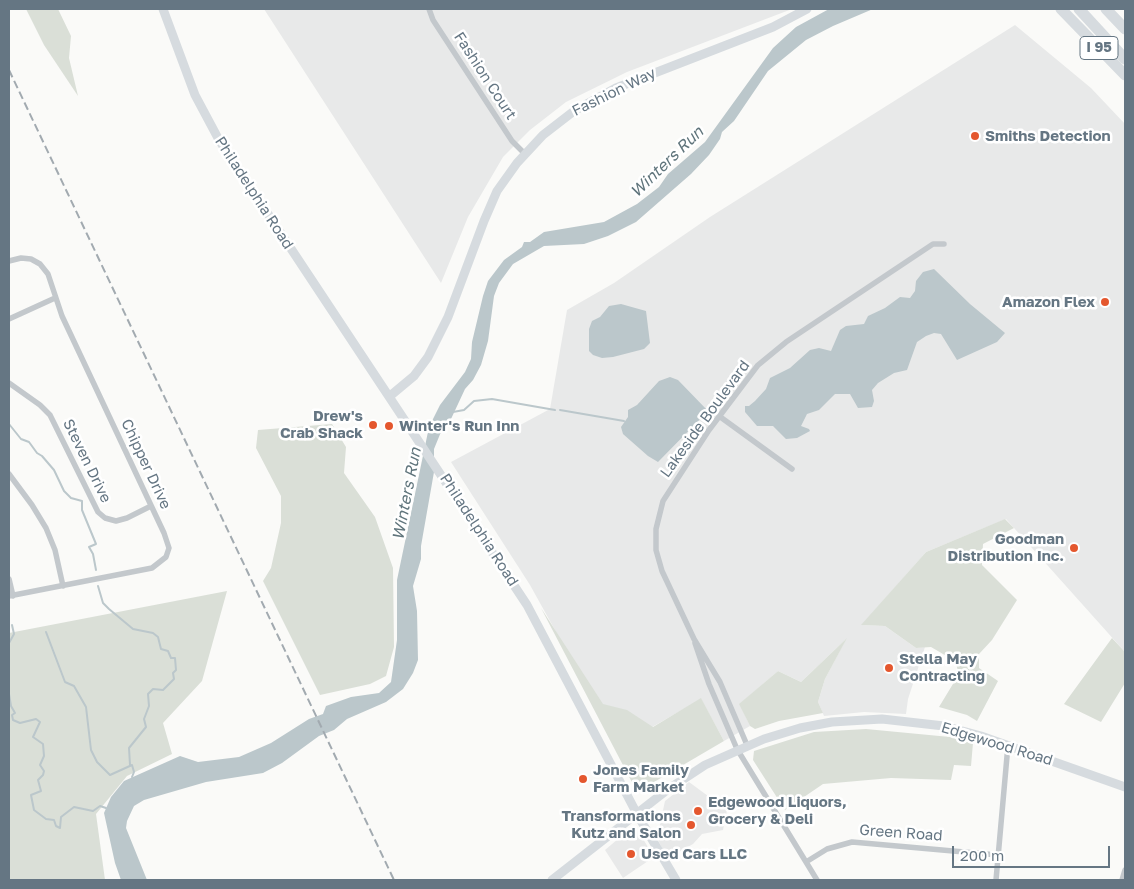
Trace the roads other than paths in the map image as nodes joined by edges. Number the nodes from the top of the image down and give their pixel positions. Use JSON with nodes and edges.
{"nodes":[{"id":1,"x":164,"y":9,"type":"edge"},
{"id":2,"x":429,"y":9,"type":"edge"},
{"id":3,"x":807,"y":9,"type":"edge"},
{"id":4,"x":1061,"y":9,"type":"edge"},
{"id":5,"x":1079,"y":9,"type":"edge"},
{"id":6,"x":1106,"y":9,"type":"edge"},
{"id":7,"x":1125,"y":29,"type":"edge"},
{"id":8,"x":1125,"y":59,"type":"edge"},
{"id":9,"x":1125,"y":75,"type":"edge"},
{"id":10,"x":525,"y":154,"type":"junction"},
{"id":11,"x":944,"y":244,"type":"dead end"},
{"id":12,"x":9,"y":262,"type":"edge"},
{"id":13,"x":55,"y":298,"type":"junction"},
{"id":14,"x":9,"y":319,"type":"edge"},
{"id":15,"x":9,"y":383,"type":"edge"},
{"id":16,"x":390,"y":396,"type":"junction"},
{"id":17,"x":719,"y":416,"type":"junction"},
{"id":18,"x":792,"y":469,"type":"dead end"},
{"id":19,"x":9,"y":474,"type":"edge"},
{"id":20,"x":151,"y":506,"type":"junction"},
{"id":21,"x":9,"y":579,"type":"edge"},
{"id":22,"x":63,"y":586,"type":"junction"},
{"id":23,"x":11,"y":596,"type":"edge"},
{"id":24,"x":694,"y":639,"type":"junction"},
{"id":25,"x":747,"y":745,"type":"junction"},
{"id":26,"x":1008,"y":745,"type":"junction"},
{"id":27,"x":737,"y":749,"type":"junction"},
{"id":28,"x":1125,"y":787,"type":"edge"},
{"id":29,"x":637,"y":814,"type":"junction"},
{"id":30,"x":998,"y":855,"type":"junction"},
{"id":31,"x":806,"y":862,"type":"junction"},
{"id":32,"x":1125,"y":870,"type":"edge"},
{"id":33,"x":552,"y":880,"type":"edge"},
{"id":34,"x":676,"y":880,"type":"edge"},
{"id":35,"x":817,"y":880,"type":"edge"},
{"id":36,"x":996,"y":880,"type":"edge"},
{"id":37,"x":1122,"y":880,"type":"edge"}],
"edges":[{"from":1,"to":16,"type":"street","name":"Philadelphia Road"},
{"from":2,"to":10,"type":"street","name":"Fashion Court"},
{"from":3,"to":10,"type":"street","name":"Fashion Way"},
{"from":4,"to":9,"type":"highway","number":"I 95"},
{"from":5,"to":8,"type":"highway"},
{"from":6,"to":7,"type":"highway","number":"I 95"},
{"from":10,"to":16,"type":"street","name":"Fashion Way"},
{"from":11,"to":17,"type":"street","name":"Lakeside Boulevard"},
{"from":12,"to":13,"type":"street","name":"Chipper Drive"},
{"from":13,"to":14,"type":"street"},
{"from":13,"to":20,"type":"street","name":"Chipper Drive"},
{"from":15,"to":20,"type":"street","name":"Steven Drive"},
{"from":16,"to":29,"type":"street","name":"Philadelphia Road"},
{"from":17,"to":18,"type":"street"},
{"from":17,"to":24,"type":"street","name":"Lakeside Boulevard"},
{"from":19,"to":22,"type":"street"},
{"from":20,"to":22,"type":"street","name":"Chipper Drive"},
{"from":21,"to":23,"type":"street"},
{"from":22,"to":23,"type":"street","name":"Chipper Drive"},
{"from":24,"to":25,"type":"street","name":"Lakeside Boulevard"},
{"from":24,"to":27,"type":"street","name":"Lakeside Boulevard"},
{"from":25,"to":26,"type":"street","name":"Edgewood Road"},
{"from":25,"to":27,"type":"street","name":"Edgewood Road"},
{"from":26,"to":28,"type":"street","name":"Edgewood Road"},
{"from":26,"to":30,"type":"street"},
{"from":27,"to":29,"type":"street","name":"Edgewood Road"},
{"from":27,"to":31,"type":"street","name":"Lakeside Boulevard"},
{"from":29,"to":33,"type":"street","name":"Edgewood Road"},
{"from":29,"to":34,"type":"street","name":"Philadelphia Road"},
{"from":30,"to":31,"type":"street","name":"Green Road"},
{"from":30,"to":36,"type":"street"},
{"from":31,"to":35,"type":"street","name":"Lakeside Boulevard"},
{"from":32,"to":37,"type":"street"}]}
